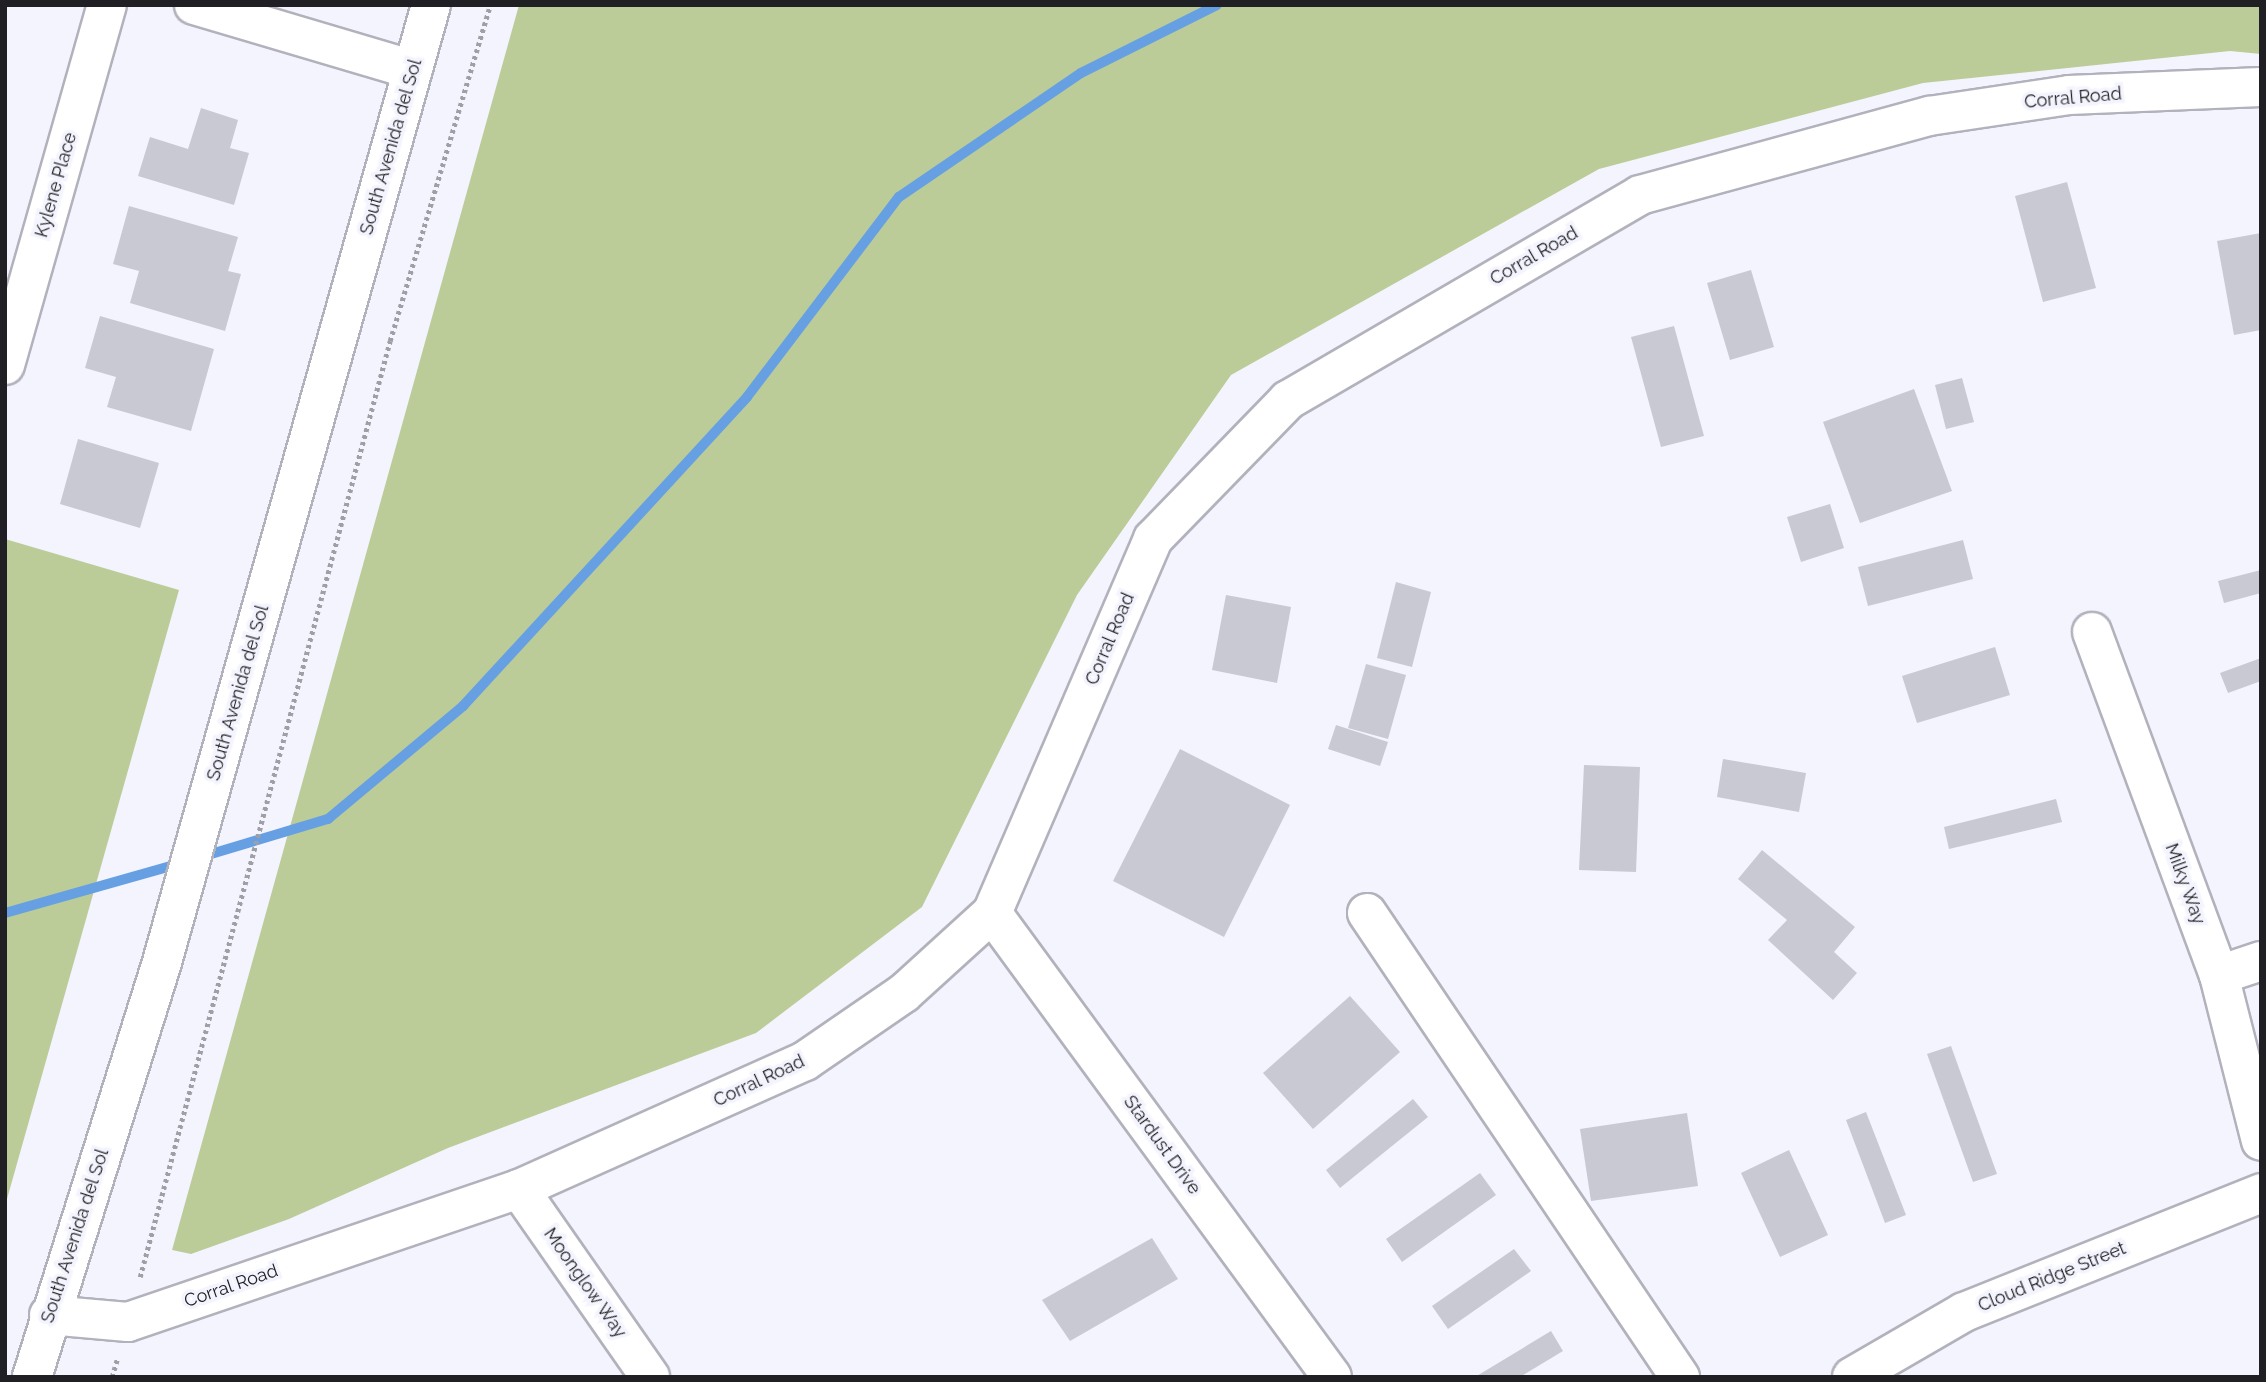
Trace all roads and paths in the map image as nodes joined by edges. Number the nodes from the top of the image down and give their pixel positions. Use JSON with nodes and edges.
{"nodes":[{"id":1,"x":107,"y":5,"type":"edge"},
{"id":2,"x":194,"y":5,"type":"edge"},
{"id":3,"x":431,"y":5,"type":"edge"},
{"id":4,"x":490,"y":5,"type":"edge"},
{"id":5,"x":413,"y":70,"type":"junction"},
{"id":6,"x":2261,"y":87,"type":"edge"},
{"id":7,"x":5,"y":365,"type":"edge"},
{"id":8,"x":2092,"y":632,"type":"dead end"},
{"id":9,"x":992,"y":913,"type":"junction"},
{"id":10,"x":1367,"y":913,"type":"dead end"},
{"id":11,"x":2261,"y":961,"type":"edge"},
{"id":12,"x":2219,"y":975,"type":"junction"},
{"id":13,"x":2261,"y":1142,"type":"edge"},
{"id":14,"x":519,"y":1188,"type":"junction"},
{"id":15,"x":2261,"y":1194,"type":"edge"},
{"id":16,"x":49,"y":1315,"type":"junction"},
{"id":17,"x":128,"y":1322,"type":"junction"},
{"id":18,"x":32,"y":1377,"type":"edge"},
{"id":19,"x":112,"y":1377,"type":"edge"},
{"id":20,"x":650,"y":1377,"type":"edge"},
{"id":21,"x":1332,"y":1377,"type":"edge"},
{"id":22,"x":1680,"y":1377,"type":"edge"},
{"id":23,"x":1852,"y":1377,"type":"edge"}],
"edges":[{"from":1,"to":7,"type":"street","name":"Kylene Place"},
{"from":2,"to":5,"type":"street"},
{"from":3,"to":5,"type":"street","name":"South Avenida del Sol"},
{"from":4,"to":17,"type":"path"},
{"from":5,"to":16,"type":"street","name":"South Avenida del Sol"},
{"from":6,"to":9,"type":"street","name":"Corral Road"},
{"from":8,"to":12,"type":"street","name":"Milky Way"},
{"from":9,"to":14,"type":"street","name":"Corral Road"},
{"from":9,"to":21,"type":"street","name":"Stardust Drive"},
{"from":10,"to":22,"type":"street"},
{"from":11,"to":12,"type":"street"},
{"from":12,"to":13,"type":"street","name":"Milky Way"},
{"from":14,"to":17,"type":"street","name":"Corral Road"},
{"from":14,"to":20,"type":"street","name":"Moonglow Way"},
{"from":15,"to":23,"type":"street","name":"Cloud Ridge Street"},
{"from":16,"to":17,"type":"street","name":"Corral Road"},
{"from":16,"to":18,"type":"street","name":"South Avenida del Sol"},
{"from":17,"to":19,"type":"path"}]}
